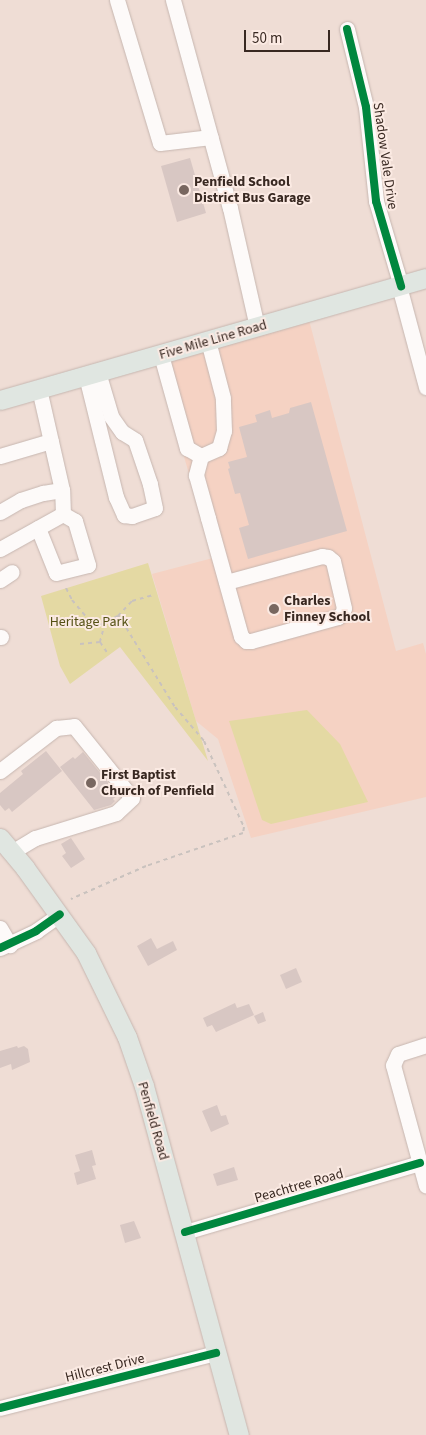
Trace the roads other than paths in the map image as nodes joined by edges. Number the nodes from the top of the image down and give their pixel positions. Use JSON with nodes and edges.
{"nodes":[{"id":1,"x":117,"y":0,"type":"edge"},
{"id":2,"x":173,"y":0,"type":"edge"},
{"id":3,"x":347,"y":29,"type":"dead end"},
{"id":4,"x":211,"y":137,"type":"junction"},
{"id":5,"x":426,"y":278,"type":"edge"},
{"id":6,"x":400,"y":286,"type":"junction"},
{"id":7,"x":257,"y":327,"type":"junction"},
{"id":8,"x":208,"y":341,"type":"junction"},
{"id":9,"x":161,"y":355,"type":"junction"},
{"id":10,"x":92,"y":374,"type":"junction"},
{"id":11,"x":426,"y":387,"type":"edge"},
{"id":12,"x":39,"y":389,"type":"junction"},
{"id":13,"x":0,"y":400,"type":"edge"},
{"id":14,"x":51,"y":441,"type":"junction"},
{"id":15,"x":0,"y":456,"type":"edge"},
{"id":16,"x":201,"y":456,"type":"junction"},
{"id":17,"x":62,"y":490,"type":"junction"},
{"id":18,"x":0,"y":512,"type":"edge"},
{"id":19,"x":63,"y":514,"type":"junction"},
{"id":20,"x":38,"y":528,"type":"junction"},
{"id":21,"x":0,"y":549,"type":"edge"},
{"id":22,"x":226,"y":582,"type":"junction"},
{"id":23,"x":0,"y":771,"type":"edge"},
{"id":24,"x":4,"y":844,"type":"edge"},
{"id":25,"x":60,"y":914,"type":"junction"},
{"id":26,"x":0,"y":928,"type":"edge"},
{"id":27,"x":5,"y":946,"type":"edge"},
{"id":28,"x":426,"y":1045,"type":"edge"},
{"id":29,"x":420,"y":1163,"type":"junction"},
{"id":30,"x":426,"y":1186,"type":"edge"},
{"id":31,"x":185,"y":1232,"type":"junction"},
{"id":32,"x":216,"y":1353,"type":"junction"},
{"id":33,"x":0,"y":1408,"type":"edge"},
{"id":34,"x":238,"y":1435,"type":"edge"}],
"edges":[{"from":1,"to":4,"type":"street"},
{"from":2,"to":4,"type":"street"},
{"from":3,"to":6,"type":"street","name":"Shadow Vale Drive"},
{"from":4,"to":7,"type":"street"},
{"from":5,"to":6,"type":"main road","name":"Five Mile Line Road"},
{"from":6,"to":7,"type":"main road","name":"Five Mile Line Road"},
{"from":6,"to":11,"type":"street","name":"Shadow Vale Drive"},
{"from":7,"to":8,"type":"main road","name":"Five Mile Line Road"},
{"from":8,"to":9,"type":"main road","name":"Five Mile Line Road"},
{"from":8,"to":16,"type":"street"},
{"from":9,"to":10,"type":"main road","name":"Five Mile Line Road"},
{"from":9,"to":16,"type":"street"},
{"from":10,"to":10,"type":"street"},
{"from":10,"to":12,"type":"main road","name":"Five Mile Line Road"},
{"from":12,"to":13,"type":"main road","name":"Five Mile Line Road"},
{"from":12,"to":14,"type":"street"},
{"from":14,"to":15,"type":"street"},
{"from":14,"to":17,"type":"street"},
{"from":16,"to":22,"type":"street"},
{"from":17,"to":18,"type":"street"},
{"from":17,"to":19,"type":"street"},
{"from":19,"to":20,"type":"street"},
{"from":19,"to":20,"type":"street"},
{"from":20,"to":21,"type":"street"},
{"from":22,"to":22,"type":"street"},
{"from":23,"to":24,"type":"street"},
{"from":24,"to":25,"type":"main road","name":"Penfield Road"},
{"from":25,"to":27,"type":"street"},
{"from":25,"to":31,"type":"main road","name":"Penfield Road"},
{"from":26,"to":27,"type":"street"},
{"from":28,"to":29,"type":"street"},
{"from":29,"to":30,"type":"street"},
{"from":29,"to":31,"type":"street","name":"Peachtree Road"},
{"from":31,"to":32,"type":"main road","name":"Penfield Road"},
{"from":32,"to":33,"type":"street","name":"Hillcrest Drive"},
{"from":32,"to":34,"type":"main road","name":"Penfield Road"}]}
